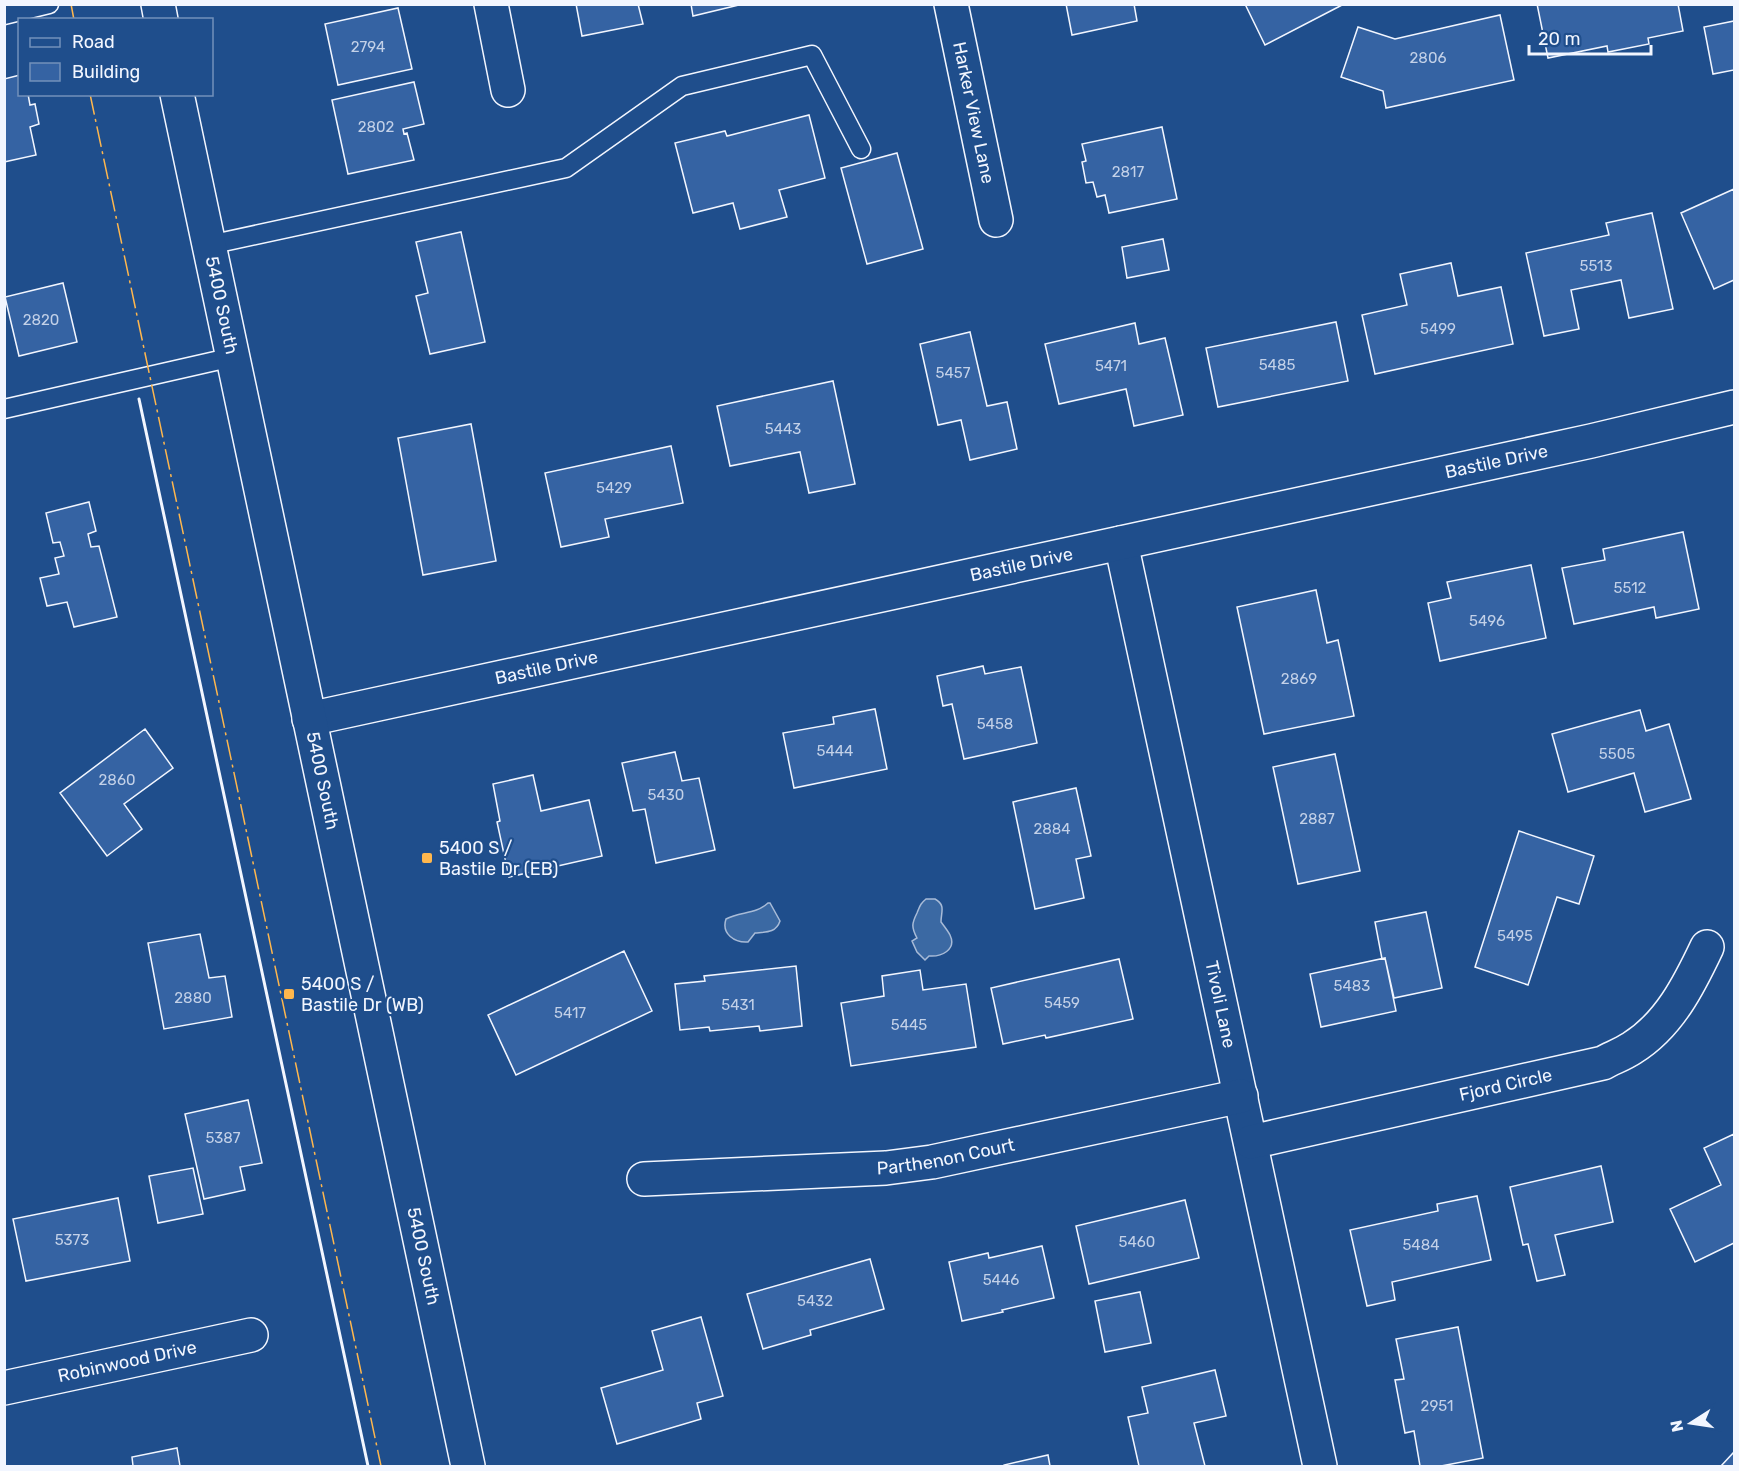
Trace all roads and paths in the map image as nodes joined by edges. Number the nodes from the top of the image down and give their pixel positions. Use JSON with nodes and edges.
{"nodes":[{"id":1,"x":49,"y":4,"type":"edge"},
{"id":2,"x":491,"y":4,"type":"edge"},
{"id":3,"x":951,"y":4,"type":"edge"},
{"id":4,"x":4,"y":15,"type":"edge"},
{"id":5,"x":508,"y":90,"type":"dead end"},
{"id":6,"x":177,"y":96,"type":"edge"},
{"id":7,"x":861,"y":149,"type":"dead end"},
{"id":8,"x":996,"y":220,"type":"dead end"},
{"id":9,"x":209,"y":245,"type":"junction"},
{"id":10,"x":233,"y":357,"type":"junction"},
{"id":11,"x":1734,"y":407,"type":"edge"},
{"id":12,"x":4,"y":408,"type":"edge"},
{"id":13,"x":1121,"y":543,"type":"junction"},
{"id":14,"x":309,"y":719,"type":"junction"},
{"id":15,"x":1707,"y":947,"type":"dead end"},
{"id":16,"x":1241,"y":1096,"type":"junction"},
{"id":17,"x":1251,"y":1142,"type":"junction"},
{"id":18,"x":644,"y":1179,"type":"dead end"},
{"id":19,"x":251,"y":1335,"type":"dead end"},
{"id":20,"x":4,"y":1388,"type":"edge"},
{"id":21,"x":468,"y":1467,"type":"edge"},
{"id":22,"x":1320,"y":1467,"type":"edge"}],
"edges":[{"from":1,"to":4,"type":"lane"},
{"from":2,"to":5,"type":"street"},
{"from":3,"to":8,"type":"street","name":"Harker View Lane"},
{"from":6,"to":9,"type":"street","name":"5400 South"},
{"from":7,"to":9,"type":"lane"},
{"from":9,"to":10,"type":"street","name":"5400 South"},
{"from":10,"to":12,"type":"lane"},
{"from":10,"to":14,"type":"street","name":"5400 South"},
{"from":11,"to":13,"type":"street","name":"Bastile Drive"},
{"from":13,"to":14,"type":"street","name":"Bastile Drive"},
{"from":13,"to":16,"type":"street","name":"Tivoli Lane"},
{"from":14,"to":21,"type":"street","name":"5400 South"},
{"from":15,"to":17,"type":"street","name":"Fjord Circle"},
{"from":16,"to":17,"type":"street","name":"Tivoli Lane"},
{"from":16,"to":18,"type":"street","name":"Parthenon Court"},
{"from":17,"to":22,"type":"street","name":"Tivoli Lane"},
{"from":19,"to":20,"type":"street","name":"Robinwood Drive"}]}
